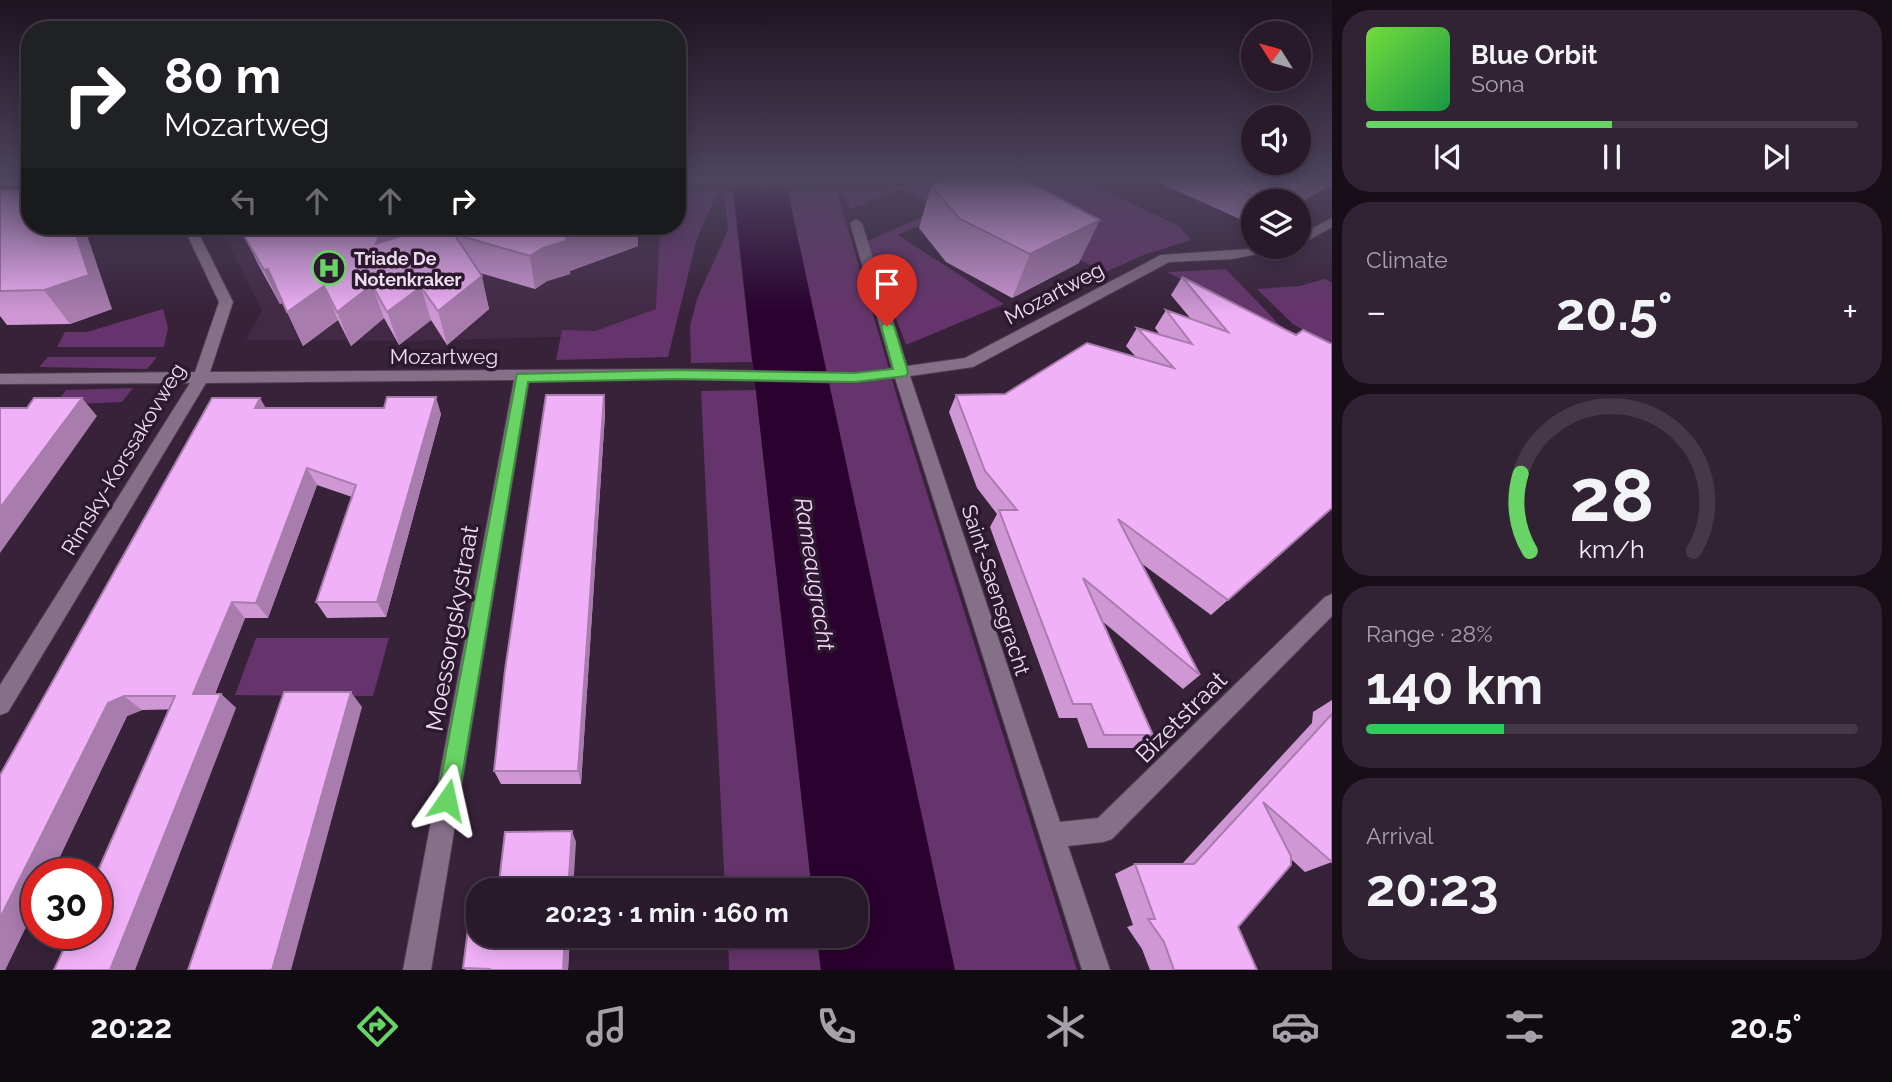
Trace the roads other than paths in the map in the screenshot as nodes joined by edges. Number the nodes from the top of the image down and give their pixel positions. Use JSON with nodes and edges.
{"nodes":[{"id":1,"x":856,"y":223,"type":"dead end"},
{"id":2,"x":1330,"y":223,"type":"edge"},
{"id":3,"x":1311,"y":234,"type":"edge"},
{"id":4,"x":194,"y":235,"type":"edge"},
{"id":5,"x":1241,"y":252,"type":"edge"},
{"id":6,"x":901,"y":372,"type":"junction"},
{"id":7,"x":522,"y":377,"type":"junction"},
{"id":8,"x":0,"y":379,"type":"edge"},
{"id":9,"x":200,"y":379,"type":"junction"},
{"id":10,"x":1332,"y":603,"type":"edge"},
{"id":11,"x":0,"y":705,"type":"edge"},
{"id":12,"x":1051,"y":835,"type":"junction"},
{"id":13,"x":417,"y":970,"type":"edge"},
{"id":14,"x":1096,"y":970,"type":"edge"}],
"edges":[{"from":1,"to":6,"type":"street","name":"Saint-Saensgracht"},
{"from":2,"to":3,"type":"street"},
{"from":4,"to":9,"type":"street","name":"Rimsky-Korssakovweg"},
{"from":5,"to":6,"type":"street","name":"Mozartweg"},
{"from":6,"to":7,"type":"street","name":"Mozartweg"},
{"from":6,"to":12,"type":"street","name":"Saint-Saensgracht"},
{"from":7,"to":9,"type":"street","name":"Mozartweg"},
{"from":7,"to":13,"type":"street","name":"Moessorgskystraat"},
{"from":8,"to":9,"type":"street","name":"Mozartweg"},
{"from":9,"to":11,"type":"street","name":"Rimsky-Korssakovweg"},
{"from":10,"to":12,"type":"street","name":"Bizetstraat"},
{"from":12,"to":14,"type":"street","name":"Saint-Saensgracht"}]}
